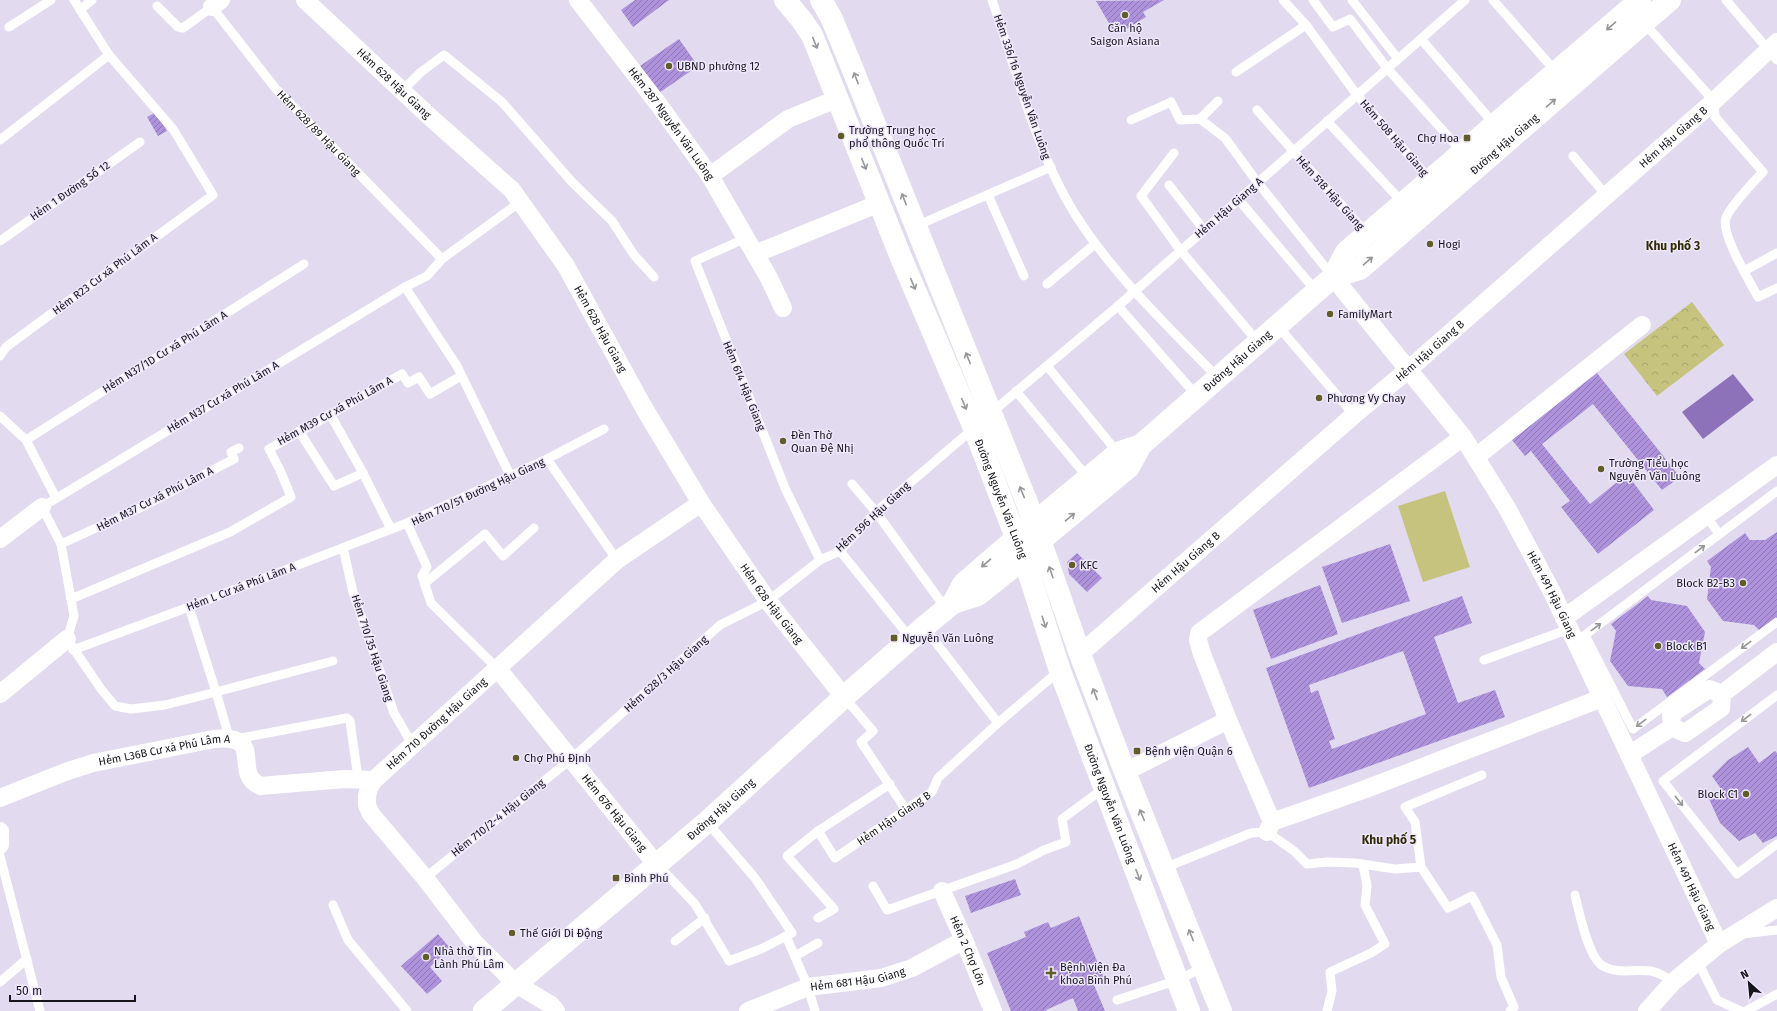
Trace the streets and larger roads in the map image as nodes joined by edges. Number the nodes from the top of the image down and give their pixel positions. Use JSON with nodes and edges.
{"nodes":[{"id":1,"x":578,"y":0,"type":"edge"},
{"id":2,"x":785,"y":0,"type":"edge"},
{"id":3,"x":1670,"y":0,"type":"edge"},
{"id":4,"x":305,"y":1,"type":"edge"},
{"id":5,"x":823,"y":1,"type":"edge"},
{"id":6,"x":1635,"y":8,"type":"edge"},
{"id":7,"x":801,"y":19,"type":"junction"},
{"id":8,"x":1774,"y":51,"type":"edge"},
{"id":9,"x":837,"y":99,"type":"junction"},
{"id":10,"x":710,"y":176,"type":"junction"},
{"id":11,"x":880,"y":203,"type":"junction"},
{"id":12,"x":755,"y":254,"type":"junction"},
{"id":13,"x":1333,"y":277,"type":"junction"},
{"id":14,"x":783,"y":308,"type":"dead end"},
{"id":15,"x":1642,"y":325,"type":"dead end"},
{"id":16,"x":1409,"y":369,"type":"junction"},
{"id":17,"x":1463,"y":438,"type":"junction"},
{"id":18,"x":1141,"y":445,"type":"junction"},
{"id":19,"x":1476,"y":457,"type":"junction"},
{"id":20,"x":1777,"y":464,"type":"edge"},
{"id":21,"x":49,"y":502,"type":"road end"},
{"id":22,"x":701,"y":503,"type":"junction"},
{"id":23,"x":1037,"y":532,"type":"junction"},
{"id":24,"x":1016,"y":538,"type":"junction"},
{"id":25,"x":0,"y":539,"type":"edge"},
{"id":26,"x":1024,"y":558,"type":"junction"},
{"id":27,"x":950,"y":606,"type":"junction"},
{"id":28,"x":1566,"y":623,"type":"junction"},
{"id":29,"x":70,"y":644,"type":"road end"},
{"id":30,"x":1777,"y":652,"type":"edge"},
{"id":31,"x":1080,"y":654,"type":"junction"},
{"id":32,"x":498,"y":669,"type":"junction"},
{"id":33,"x":0,"y":694,"type":"edge"},
{"id":34,"x":844,"y":697,"type":"junction"},
{"id":35,"x":1602,"y":698,"type":"junction"},
{"id":36,"x":1228,"y":720,"type":"junction"},
{"id":37,"x":1629,"y":755,"type":"junction"},
{"id":38,"x":1125,"y":772,"type":"junction"},
{"id":39,"x":366,"y":779,"type":"junction"},
{"id":40,"x":0,"y":798,"type":"edge"},
{"id":41,"x":0,"y":831,"type":"edge"},
{"id":42,"x":0,"y":845,"type":"edge"},
{"id":43,"x":656,"y":864,"type":"junction"},
{"id":44,"x":942,"y":891,"type":"road end"},
{"id":45,"x":1777,"y":908,"type":"edge"},
{"id":46,"x":964,"y":940,"type":"junction"},
{"id":47,"x":1726,"y":940,"type":"junction"},
{"id":48,"x":516,"y":984,"type":"junction"},
{"id":49,"x":484,"y":1011,"type":"edge"},
{"id":50,"x":556,"y":1011,"type":"edge"},
{"id":51,"x":748,"y":1011,"type":"edge"},
{"id":52,"x":993,"y":1011,"type":"edge"},
{"id":53,"x":1189,"y":1011,"type":"edge"},
{"id":54,"x":1221,"y":1011,"type":"edge"},
{"id":55,"x":1647,"y":1011,"type":"edge"}],
"edges":[{"from":1,"to":10,"type":"street","name":"Hẻm 287 Nguyễn Văn Luông"},
{"from":2,"to":7,"type":"main road","name":"Đường Nguyễn Văn Luông"},
{"from":3,"to":6,"type":"main road","name":"Đường Hậu Giang"},
{"from":4,"to":22,"type":"street","name":"Hẻm 628 Hậu Giang"},
{"from":5,"to":7,"type":"street"},
{"from":23,"to":5,"type":"main road","name":"Đường Nguyễn Văn Luông","one_way":true},
{"from":6,"to":13,"type":"main road","name":"Đường Hậu Giang","one_way":true},
{"from":13,"to":6,"type":"main road","name":"Đường Hậu Giang","one_way":true},
{"from":7,"to":9,"type":"main road","name":"Đường Nguyễn Văn Luông","one_way":true},
{"from":8,"to":16,"type":"street","name":"Hẻm Hậu Giang B"},
{"from":9,"to":10,"type":"street"},
{"from":9,"to":11,"type":"main road","name":"Đường Nguyễn Văn Luông","one_way":true},
{"from":10,"to":12,"type":"street","name":"Hẻm 287 Nguyễn Văn Luông"},
{"from":11,"to":12,"type":"street"},
{"from":11,"to":24,"type":"main road","name":"Đường Nguyễn Văn Luông","one_way":true},
{"from":12,"to":14,"type":"street","name":"Hẻm 287 Nguyễn Văn Luông"},
{"from":13,"to":16,"type":"street","name":"Hẻm 491 Hậu Giang"},
{"from":13,"to":18,"type":"main road","name":"Đường Hậu Giang"},
{"from":15,"to":19,"type":"street"},
{"from":16,"to":17,"type":"street","name":"Hẻm 491 Hậu Giang"},
{"from":16,"to":31,"type":"street","name":"Hẻm Hậu Giang B"},
{"from":17,"to":19,"type":"street","name":"Hẻm 491 Hậu Giang"},
{"from":17,"to":36,"type":"street"},
{"from":18,"to":23,"type":"main road","name":"Đường Hậu Giang"},
{"from":23,"to":18,"type":"main road","name":"Đường Hậu Giang","one_way":true},
{"from":19,"to":28,"type":"street","name":"Hẻm 491 Hậu Giang"},
{"from":20,"to":28,"type":"street"},
{"from":21,"to":25,"type":"street"},
{"from":22,"to":32,"type":"street","name":"Hẻm 710 Đường Hậu Giang"},
{"from":22,"to":34,"type":"street","name":"Hẻm 628 Hậu Giang"},
{"from":23,"to":24,"type":"main road","name":"Đường Hậu Giang"},
{"from":23,"to":26,"type":"main road","name":"Đường Hậu Giang"},
{"from":31,"to":23,"type":"main road","name":"Đường Nguyễn Văn Luông","one_way":true},
{"from":24,"to":26,"type":"main road","name":"Đường Nguyễn Văn Luông"},
{"from":24,"to":27,"type":"main road","name":"Đường Hậu Giang","one_way":true},
{"from":26,"to":27,"type":"main road","name":"Đường Hậu Giang"},
{"from":26,"to":53,"type":"main road","name":"Đường Nguyễn Văn Luông","one_way":true},
{"from":27,"to":34,"type":"main road","name":"Đường Hậu Giang"},
{"from":28,"to":35,"type":"street","name":"Hẻm 491 Hậu Giang"},
{"from":29,"to":33,"type":"street"},
{"from":30,"to":37,"type":"street"},
{"from":38,"to":31,"type":"main road","name":"Đường Nguyễn Văn Luông","one_way":true},
{"from":32,"to":39,"type":"street","name":"Hẻm 710 Đường Hậu Giang"},
{"from":32,"to":43,"type":"street","name":"Hẻm 676 Hậu Giang"},
{"from":34,"to":43,"type":"main road","name":"Đường Hậu Giang"},
{"from":35,"to":36,"type":"street"},
{"from":35,"to":37,"type":"street","name":"Hẻm 491 Hậu Giang"},
{"from":36,"to":38,"type":"street"},
{"from":37,"to":47,"type":"street","name":"Hẻm 491 Hậu Giang"},
{"from":54,"to":38,"type":"main road","name":"Đường Nguyễn Văn Luông","one_way":true},
{"from":39,"to":40,"type":"street","name":"Hẻm L36B Cư xá Phú Lâm A"},
{"from":39,"to":48,"type":"street","name":"Hẻm 710 Đường Hậu Giang"},
{"from":41,"to":42,"type":"street"},
{"from":43,"to":48,"type":"main road","name":"Đường Hậu Giang"},
{"from":44,"to":46,"type":"street","name":"Hẻm 2 Chợ Lớn"},
{"from":45,"to":47,"type":"street"},
{"from":46,"to":51,"type":"street","name":"Hẻm 681 Hậu Giang"},
{"from":46,"to":52,"type":"street","name":"Hẻm 2 Chợ Lớn"},
{"from":47,"to":55,"type":"street"},
{"from":48,"to":49,"type":"main road","name":"Đường Hậu Giang"},
{"from":48,"to":50,"type":"street","name":"Hẻm 710 Đường Hậu Giang"}]}
